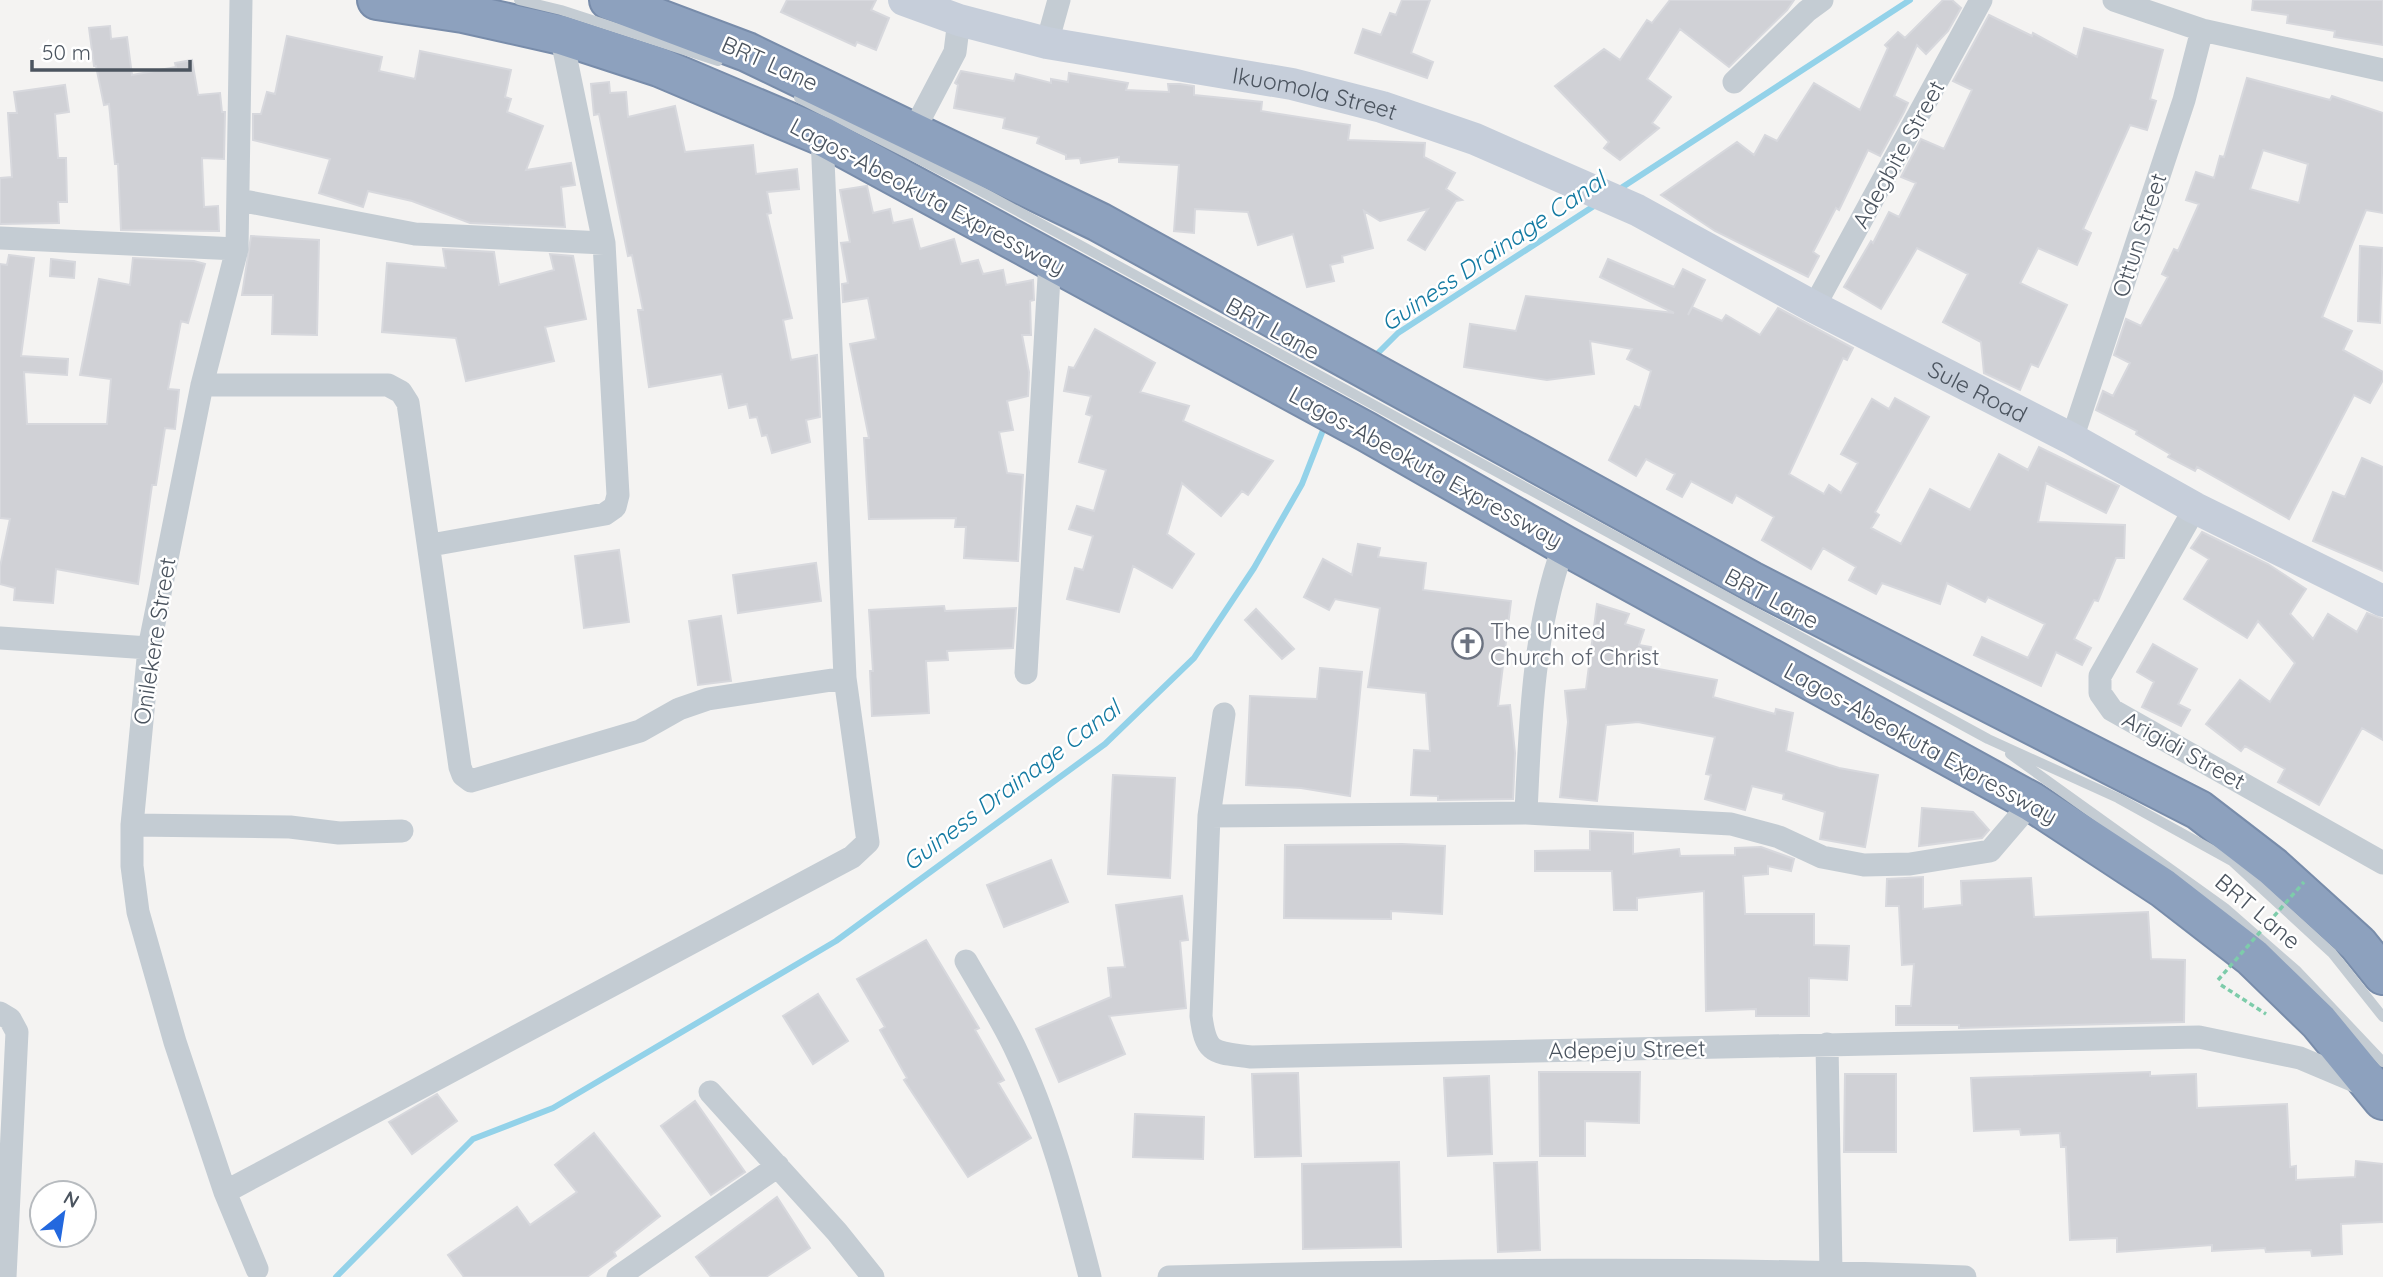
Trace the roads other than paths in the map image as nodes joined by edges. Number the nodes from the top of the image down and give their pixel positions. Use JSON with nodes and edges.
{"nodes":[{"id":1,"x":241,"y":0,"type":"edge"},
{"id":2,"x":377,"y":0,"type":"edge"},
{"id":3,"x":519,"y":0,"type":"edge"},
{"id":4,"x":609,"y":0,"type":"edge"},
{"id":5,"x":904,"y":0,"type":"edge"},
{"id":6,"x":1059,"y":0,"type":"edge"},
{"id":7,"x":1822,"y":0,"type":"edge"},
{"id":8,"x":1981,"y":0,"type":"edge"},
{"id":9,"x":2114,"y":0,"type":"edge"},
{"id":10,"x":959,"y":20,"type":"junction"},
{"id":11,"x":2203,"y":30,"type":"junction"},
{"id":12,"x":561,"y":35,"type":"junction"},
{"id":13,"x":1047,"y":43,"type":"junction"},
{"id":14,"x":727,"y":64,"type":"dead end"},
{"id":15,"x":2383,"y":70,"type":"edge"},
{"id":16,"x":1734,"y":82,"type":"dead end"},
{"id":17,"x":790,"y":93,"type":"dead end"},
{"id":18,"x":914,"y":132,"type":"junction"},
{"id":19,"x":822,"y":136,"type":"junction"},
{"id":20,"x":1570,"y":182,"type":"joint"},
{"id":21,"x":239,"y":200,"type":"junction"},
{"id":22,"x":0,"y":238,"type":"edge"},
{"id":23,"x":604,"y":243,"type":"junction"},
{"id":24,"x":237,"y":249,"type":"junction"},
{"id":25,"x":1050,"y":260,"type":"junction"},
{"id":26,"x":1814,"y":307,"type":"junction"},
{"id":27,"x":1306,"y":369,"type":"junction"},
{"id":28,"x":202,"y":385,"type":"junction"},
{"id":29,"x":1381,"y":410,"type":"junction"},
{"id":30,"x":2072,"y":439,"type":"junction"},
{"id":31,"x":2195,"y":508,"type":"junction"},
{"id":32,"x":431,"y":545,"type":"junction"},
{"id":33,"x":1564,"y":545,"type":"junction"},
{"id":34,"x":2383,"y":601,"type":"edge"},
{"id":35,"x":0,"y":638,"type":"edge"},
{"id":36,"x":149,"y":648,"type":"junction"},
{"id":37,"x":1026,"y":674,"type":"dead end"},
{"id":38,"x":845,"y":677,"type":"junction"},
{"id":39,"x":1224,"y":714,"type":"dead end"},
{"id":40,"x":1988,"y":739,"type":"junction"},
{"id":41,"x":2032,"y":802,"type":"junction"},
{"id":42,"x":1526,"y":813,"type":"junction"},
{"id":43,"x":1209,"y":816,"type":"junction"},
{"id":44,"x":132,"y":825,"type":"junction"},
{"id":45,"x":402,"y":831,"type":"dead end"},
{"id":46,"x":2383,"y":863,"type":"edge"},
{"id":47,"x":966,"y":961,"type":"dead end"},
{"id":48,"x":2383,"y":975,"type":"edge"},
{"id":49,"x":0,"y":1013,"type":"edge"},
{"id":50,"x":2383,"y":1017,"type":"edge"},
{"id":51,"x":1827,"y":1044,"type":"junction"},
{"id":52,"x":2381,"y":1084,"type":"edge"},
{"id":53,"x":709,"y":1092,"type":"dead end"},
{"id":54,"x":778,"y":1166,"type":"junction"},
{"id":55,"x":225,"y":1192,"type":"junction"},
{"id":56,"x":257,"y":1269,"type":"dead end"},
{"id":57,"x":1831,"y":1272,"type":"junction"},
{"id":58,"x":1355,"y":1275,"type":"edge"},
{"id":59,"x":5,"y":1277,"type":"edge"},
{"id":60,"x":618,"y":1277,"type":"edge"},
{"id":61,"x":873,"y":1277,"type":"edge"},
{"id":62,"x":1090,"y":1277,"type":"edge"},
{"id":63,"x":1169,"y":1277,"type":"edge"},
{"id":64,"x":1965,"y":1277,"type":"edge"}],
"edges":[{"from":1,"to":21,"type":"street","name":"Onilekere Street"},
{"from":2,"to":12,"type":"highway","name":"Lagos-Abeokuta Expressway"},
{"from":3,"to":14,"type":"lane","name":"BRT Lane"},
{"from":4,"to":18,"type":"highway","name":"Lagos-Abeokuta Expressway"},
{"from":5,"to":10,"type":"street","name":"Ikuomola Street"},
{"from":6,"to":13,"type":"street"},
{"from":7,"to":16,"type":"street"},
{"from":8,"to":26,"type":"street","name":"Adegbite Street"},
{"from":9,"to":11,"type":"street"},
{"from":10,"to":13,"type":"street","name":"Ikuomola Street"},
{"from":10,"to":18,"type":"street"},
{"from":11,"to":15,"type":"street"},
{"from":11,"to":30,"type":"street","name":"Ottun Street"},
{"from":12,"to":19,"type":"highway","name":"Lagos-Abeokuta Expressway"},
{"from":12,"to":23,"type":"street"},
{"from":13,"to":20,"type":"street","name":"Ikuomola Street"},
{"from":17,"to":27,"type":"lane","name":"BRT Lane"},
{"from":18,"to":27,"type":"highway","name":"Lagos-Abeokuta Expressway"},
{"from":19,"to":25,"type":"highway","name":"Lagos-Abeokuta Expressway"},
{"from":19,"to":38,"type":"street"},
{"from":20,"to":26,"type":"street","name":"Sule Road"},
{"from":21,"to":23,"type":"street"},
{"from":21,"to":24,"type":"street","name":"Onilekere Street"},
{"from":22,"to":24,"type":"street"},
{"from":23,"to":32,"type":"street"},
{"from":24,"to":28,"type":"street","name":"Onilekere Street"},
{"from":25,"to":27,"type":"highway","name":"Lagos-Abeokuta Expressway"},
{"from":25,"to":37,"type":"street"},
{"from":26,"to":30,"type":"street","name":"Sule Road"},
{"from":27,"to":29,"type":"highway","name":"Lagos-Abeokuta Expressway"},
{"from":27,"to":29,"type":"highway","name":"Lagos-Abeokuta Expressway"},
{"from":28,"to":32,"type":"street"},
{"from":28,"to":36,"type":"street","name":"Onilekere Street"},
{"from":29,"to":33,"type":"highway","name":"Lagos-Abeokuta Expressway"},
{"from":29,"to":40,"type":"lane","name":"BRT Lane"},
{"from":29,"to":48,"type":"highway","name":"Lagos-Abeokuta Expressway"},
{"from":30,"to":31,"type":"street","name":"Sule Road"},
{"from":31,"to":34,"type":"street","name":"Sule Road"},
{"from":31,"to":46,"type":"street","name":"Arigidi Street"},
{"from":32,"to":38,"type":"street"},
{"from":33,"to":41,"type":"highway","name":"Lagos-Abeokuta Expressway"},
{"from":33,"to":42,"type":"street"},
{"from":35,"to":36,"type":"street"},
{"from":36,"to":44,"type":"street","name":"Onilekere Street"},
{"from":38,"to":55,"type":"street"},
{"from":39,"to":43,"type":"street","name":"Adepeju Street"},
{"from":40,"to":50,"type":"lane","name":"BRT Lane"},
{"from":40,"to":52,"type":"lane","name":"BRT Lane"},
{"from":41,"to":42,"type":"street"},
{"from":41,"to":52,"type":"highway","name":"Lagos-Abeokuta Expressway"},
{"from":42,"to":43,"type":"street"},
{"from":43,"to":51,"type":"street","name":"Adepeju Street"},
{"from":44,"to":45,"type":"street"},
{"from":44,"to":55,"type":"street","name":"Onilekere Street"},
{"from":47,"to":62,"type":"street"},
{"from":49,"to":59,"type":"street"},
{"from":51,"to":52,"type":"street","name":"Adepeju Street"},
{"from":51,"to":57,"type":"street"},
{"from":53,"to":54,"type":"street"},
{"from":54,"to":60,"type":"street"},
{"from":54,"to":61,"type":"street"},
{"from":55,"to":56,"type":"street","name":"Onilekere Street"},
{"from":57,"to":58,"type":"street"},
{"from":57,"to":64,"type":"street"},
{"from":58,"to":63,"type":"street"}]}
